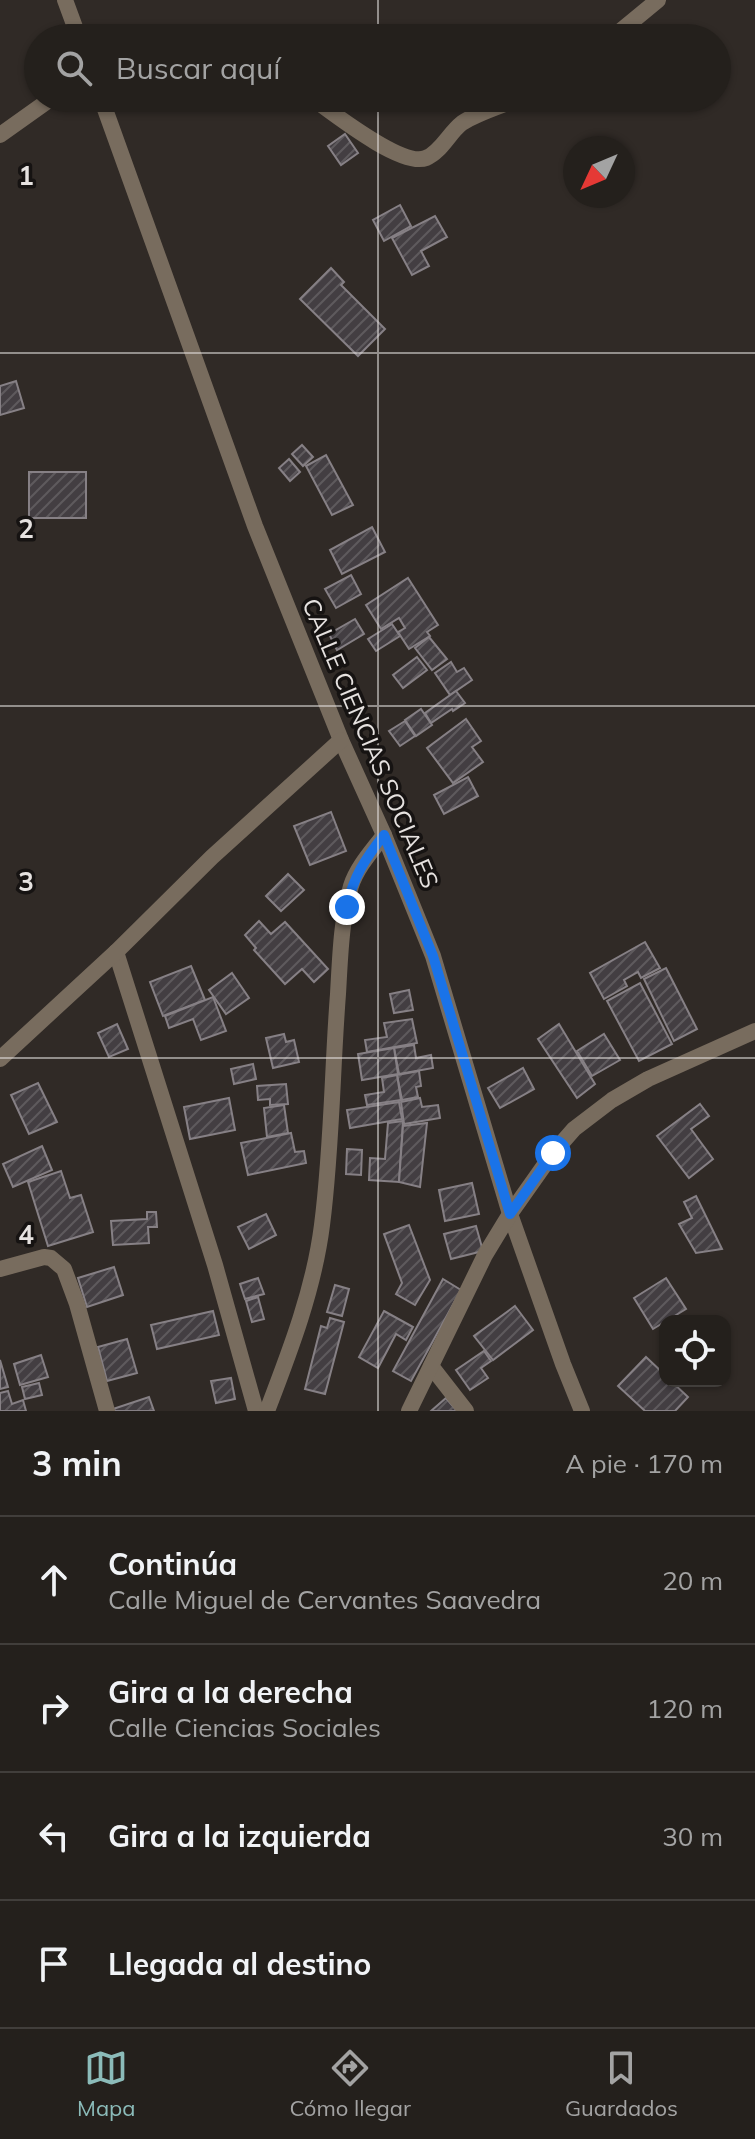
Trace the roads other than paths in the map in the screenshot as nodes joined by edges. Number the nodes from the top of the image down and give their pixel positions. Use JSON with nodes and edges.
{"nodes":[{"id":1,"x":65,"y":0,"type":"edge"},
{"id":2,"x":658,"y":0,"type":"edge"},
{"id":3,"x":74,"y":24,"type":"edge"},
{"id":4,"x":629,"y":24,"type":"edge"},
{"id":5,"x":32,"y":112,"type":"edge"},
{"id":6,"x":111,"y":112,"type":"edge"},
{"id":7,"x":332,"y":112,"type":"edge"},
{"id":8,"x":488,"y":112,"type":"edge"},
{"id":9,"x":0,"y":135,"type":"edge"},
{"id":10,"x":341,"y":740,"type":"junction"},
{"id":11,"x":384,"y":835,"type":"junction"},
{"id":12,"x":116,"y":952,"type":"junction"},
{"id":13,"x":755,"y":1031,"type":"edge"},
{"id":14,"x":0,"y":1059,"type":"edge"},
{"id":15,"x":510,"y":1214,"type":"junction"},
{"id":16,"x":0,"y":1269,"type":"edge"},
{"id":17,"x":431,"y":1366,"type":"junction"},
{"id":18,"x":107,"y":1411,"type":"edge"},
{"id":19,"x":256,"y":1411,"type":"edge"},
{"id":20,"x":267,"y":1411,"type":"edge"},
{"id":21,"x":409,"y":1411,"type":"edge"},
{"id":22,"x":466,"y":1411,"type":"edge"},
{"id":23,"x":582,"y":1411,"type":"edge"}],
"edges":[{"from":1,"to":3,"type":"street"},
{"from":2,"to":4,"type":"street"},
{"from":5,"to":9,"type":"street"},
{"from":6,"to":10,"type":"street","name":"CALLE CIENCIAS SOCIALES"},
{"from":7,"to":8,"type":"street"},
{"from":10,"to":11,"type":"street","name":"CALLE CIENCIAS SOCIALES"},
{"from":10,"to":12,"type":"street"},
{"from":11,"to":15,"type":"street","name":"CALLE CIENCIAS SOCIALES"},
{"from":11,"to":20,"type":"street"},
{"from":12,"to":14,"type":"street"},
{"from":12,"to":19,"type":"street"},
{"from":13,"to":15,"type":"street"},
{"from":15,"to":17,"type":"street"},
{"from":15,"to":23,"type":"street","name":"CALLE CIENCIAS SOCIALES"},
{"from":16,"to":18,"type":"street"},
{"from":17,"to":21,"type":"street"},
{"from":17,"to":22,"type":"street"}]}
